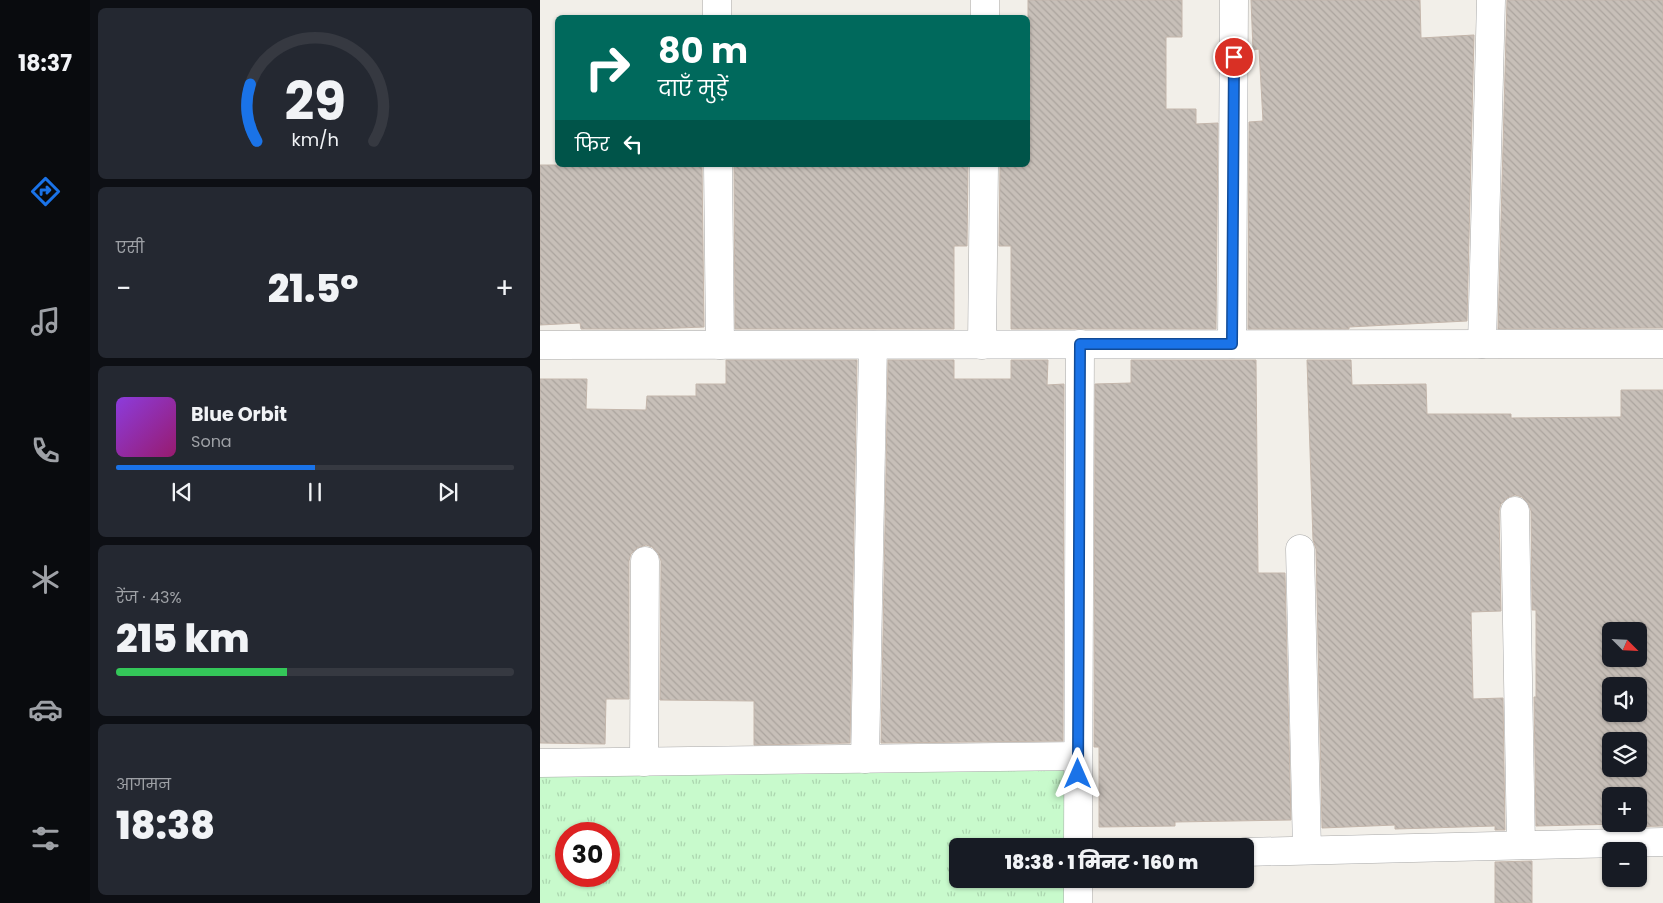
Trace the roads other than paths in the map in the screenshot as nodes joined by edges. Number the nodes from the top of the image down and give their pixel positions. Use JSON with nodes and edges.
{"nodes":[{"id":1,"x":717,"y":0,"type":"edge"},
{"id":2,"x":985,"y":0,"type":"edge"},
{"id":3,"x":1234,"y":0,"type":"edge"},
{"id":4,"x":1491,"y":0,"type":"edge"},
{"id":5,"x":717,"y":15,"type":"edge"},
{"id":6,"x":985,"y":15,"type":"edge"},
{"id":7,"x":718,"y":167,"type":"edge"},
{"id":8,"x":984,"y":167,"type":"edge"},
{"id":9,"x":1080,"y":344,"type":"junction"},
{"id":10,"x":1232,"y":344,"type":"junction"},
{"id":11,"x":1482,"y":344,"type":"junction"},
{"id":12,"x":1663,"y":344,"type":"edge"},
{"id":13,"x":540,"y":345,"type":"edge"},
{"id":14,"x":720,"y":345,"type":"junction"},
{"id":15,"x":873,"y":345,"type":"junction"},
{"id":16,"x":982,"y":345,"type":"junction"},
{"id":17,"x":1515,"y":511,"type":"dead end"},
{"id":18,"x":1300,"y":549,"type":"dead end"},
{"id":19,"x":645,"y":561,"type":"dead end"},
{"id":20,"x":1078,"y":756,"type":"junction"},
{"id":21,"x":865,"y":759,"type":"junction"},
{"id":22,"x":644,"y":762,"type":"junction"},
{"id":23,"x":540,"y":763,"type":"edge"},
{"id":24,"x":1078,"y":838,"type":"edge"},
{"id":25,"x":1663,"y":842,"type":"edge"},
{"id":26,"x":1521,"y":845,"type":"junction"},
{"id":27,"x":1307,"y":850,"type":"junction"},
{"id":28,"x":1254,"y":852,"type":"edge"},
{"id":29,"x":1078,"y":888,"type":"edge"},
{"id":30,"x":1078,"y":903,"type":"edge"}],
"edges":[{"from":1,"to":5,"type":"street"},
{"from":2,"to":6,"type":"street"},
{"from":3,"to":10,"type":"street"},
{"from":4,"to":11,"type":"street"},
{"from":7,"to":14,"type":"street"},
{"from":8,"to":16,"type":"street"},
{"from":9,"to":10,"type":"street"},
{"from":9,"to":16,"type":"street"},
{"from":9,"to":20,"type":"street"},
{"from":10,"to":11,"type":"street"},
{"from":11,"to":12,"type":"street"},
{"from":13,"to":14,"type":"street"},
{"from":14,"to":15,"type":"street"},
{"from":15,"to":16,"type":"street"},
{"from":15,"to":21,"type":"street"},
{"from":17,"to":26,"type":"street"},
{"from":18,"to":27,"type":"street"},
{"from":19,"to":22,"type":"street"},
{"from":20,"to":21,"type":"street"},
{"from":20,"to":24,"type":"street"},
{"from":21,"to":22,"type":"street"},
{"from":22,"to":23,"type":"street"},
{"from":25,"to":26,"type":"street"},
{"from":26,"to":27,"type":"street"},
{"from":27,"to":28,"type":"street"},
{"from":29,"to":30,"type":"street"}]}
